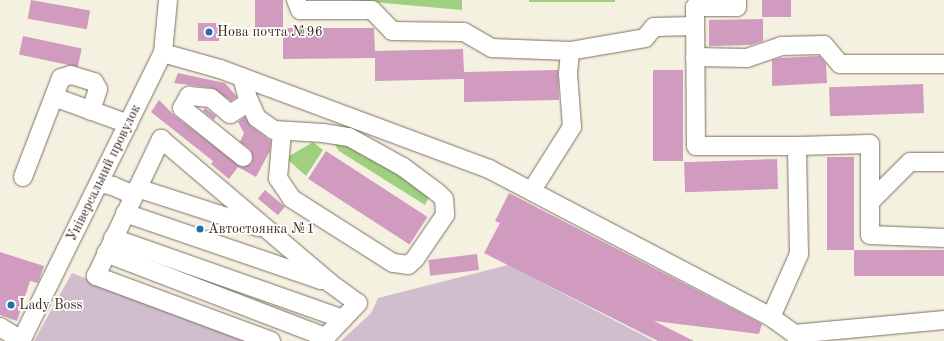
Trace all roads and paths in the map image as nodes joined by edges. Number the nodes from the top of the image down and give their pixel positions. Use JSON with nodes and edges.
{"nodes":[{"id":1,"x":168,"y":0,"type":"edge"},
{"id":2,"x":296,"y":0,"type":"edge"},
{"id":3,"x":737,"y":0,"type":"edge"},
{"id":4,"x":695,"y":26,"type":"junction"},
{"id":5,"x":570,"y":51,"type":"junction"},
{"id":6,"x":163,"y":53,"type":"junction"},
{"id":7,"x":696,"y":57,"type":"junction"},
{"id":8,"x":944,"y":64,"type":"edge"},
{"id":9,"x":242,"y":77,"type":"junction"},
{"id":10,"x":54,"y":97,"type":"junction"},
{"id":11,"x":249,"y":102,"type":"junction"},
{"id":12,"x":91,"y":110,"type":"junction"},
{"id":13,"x":230,"y":114,"type":"junction"},
{"id":14,"x":128,"y":124,"type":"junction"},
{"id":15,"x":282,"y":131,"type":"junction"},
{"id":16,"x":216,"y":135,"type":"junction"},
{"id":17,"x":798,"y":146,"type":"junction"},
{"id":18,"x":243,"y":156,"type":"dead end"},
{"id":19,"x":944,"y":162,"type":"edge"},
{"id":20,"x":23,"y":176,"type":"dead end"},
{"id":21,"x":99,"y":183,"type":"junction"},
{"id":22,"x":532,"y":190,"type":"junction"},
{"id":23,"x":135,"y":191,"type":"junction"},
{"id":24,"x":870,"y":202,"type":"junction"},
{"id":25,"x":125,"y":213,"type":"junction"},
{"id":26,"x":266,"y":229,"type":"junction"},
{"id":27,"x":114,"y":238,"type":"junction"},
{"id":28,"x":944,"y":238,"type":"edge"},
{"id":29,"x":106,"y":254,"type":"junction"},
{"id":30,"x":330,"y":283,"type":"junction"},
{"id":31,"x":771,"y":317,"type":"junction"},
{"id":32,"x":343,"y":319,"type":"junction"},
{"id":33,"x":944,"y":320,"type":"edge"},
{"id":34,"x":0,"y":327,"type":"edge"},
{"id":35,"x":324,"y":339,"type":"edge"},
{"id":36,"x":21,"y":341,"type":"edge"},
{"id":37,"x":271,"y":341,"type":"edge"}],
"edges":[{"from":1,"to":6,"type":"street","name":"Універсальний провулок"},
{"from":2,"to":5,"type":"street"},
{"from":3,"to":4,"type":"street"},
{"from":4,"to":5,"type":"street"},
{"from":4,"to":7,"type":"street"},
{"from":5,"to":22,"type":"street"},
{"from":6,"to":9,"type":"street"},
{"from":6,"to":14,"type":"street","name":"Універсальний провулок"},
{"from":7,"to":8,"type":"street"},
{"from":7,"to":17,"type":"street"},
{"from":9,"to":11,"type":"street"},
{"from":9,"to":22,"type":"street"},
{"from":10,"to":12,"type":"street"},
{"from":10,"to":12,"type":"street"},
{"from":10,"to":20,"type":"street"},
{"from":11,"to":13,"type":"street"},
{"from":11,"to":15,"type":"street"},
{"from":12,"to":14,"type":"street"},
{"from":13,"to":16,"type":"street"},
{"from":13,"to":16,"type":"street"},
{"from":14,"to":21,"type":"street","name":"Універсальний провулок"},
{"from":15,"to":15,"type":"street"},
{"from":16,"to":18,"type":"street"},
{"from":17,"to":24,"type":"street"},
{"from":17,"to":31,"type":"street"},
{"from":19,"to":24,"type":"street"},
{"from":21,"to":23,"type":"street"},
{"from":21,"to":36,"type":"street","name":"Універсальний провулок"},
{"from":22,"to":31,"type":"street"},
{"from":23,"to":25,"type":"street"},
{"from":23,"to":26,"type":"street"},
{"from":23,"to":26,"type":"street"},
{"from":24,"to":28,"type":"street"},
{"from":25,"to":27,"type":"street"},
{"from":25,"to":30,"type":"street"},
{"from":26,"to":30,"type":"street"},
{"from":27,"to":29,"type":"street"},
{"from":27,"to":32,"type":"street"},
{"from":29,"to":35,"type":"street"},
{"from":29,"to":37,"type":"street"},
{"from":30,"to":32,"type":"street"},
{"from":31,"to":33,"type":"street"},
{"from":32,"to":35,"type":"street"},
{"from":34,"to":36,"type":"street"}]}
